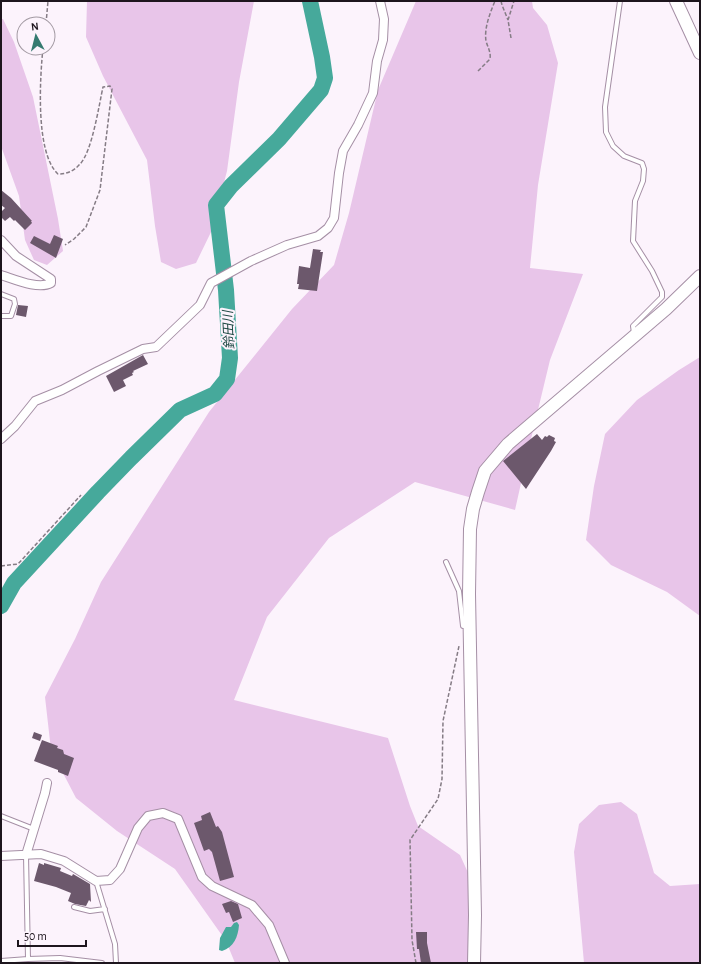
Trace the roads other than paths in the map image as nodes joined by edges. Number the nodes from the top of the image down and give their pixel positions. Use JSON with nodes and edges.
{"nodes":[{"id":1,"x":380,"y":1,"type":"edge"},
{"id":2,"x":620,"y":1,"type":"edge"},
{"id":3,"x":676,"y":1,"type":"edge"},
{"id":4,"x":700,"y":53,"type":"edge"},
{"id":5,"x":1,"y":240,"type":"edge"},
{"id":6,"x":1,"y":275,"type":"edge"},
{"id":7,"x":700,"y":276,"type":"edge"},
{"id":8,"x":1,"y":294,"type":"edge"},
{"id":9,"x":1,"y":316,"type":"edge"},
{"id":10,"x":634,"y":335,"type":"junction"},
{"id":11,"x":1,"y":439,"type":"edge"},
{"id":12,"x":446,"y":562,"type":"dead end"},
{"id":13,"x":466,"y":626,"type":"junction"},
{"id":14,"x":47,"y":782,"type":"dead end"},
{"id":15,"x":1,"y":816,"type":"edge"},
{"id":16,"x":35,"y":829,"type":"junction"},
{"id":17,"x":26,"y":855,"type":"junction"},
{"id":18,"x":1,"y":856,"type":"edge"},
{"id":19,"x":96,"y":880,"type":"junction"},
{"id":20,"x":74,"y":907,"type":"dead end"},
{"id":21,"x":105,"y":909,"type":"junction"},
{"id":22,"x":28,"y":959,"type":"junction"},
{"id":23,"x":1,"y":961,"type":"edge"},
{"id":24,"x":102,"y":963,"type":"edge"},
{"id":25,"x":116,"y":963,"type":"edge"},
{"id":26,"x":285,"y":963,"type":"edge"},
{"id":27,"x":474,"y":963,"type":"edge"}],
"edges":[{"from":1,"to":11,"type":"street"},
{"from":2,"to":10,"type":"lane"},
{"from":3,"to":4,"type":"street"},
{"from":5,"to":6,"type":"street"},
{"from":7,"to":10,"type":"street"},
{"from":8,"to":9,"type":"lane"},
{"from":10,"to":13,"type":"street"},
{"from":12,"to":13,"type":"lane"},
{"from":13,"to":27,"type":"street"},
{"from":14,"to":16,"type":"street"},
{"from":15,"to":16,"type":"lane"},
{"from":16,"to":17,"type":"street"},
{"from":17,"to":18,"type":"street"},
{"from":17,"to":19,"type":"street"},
{"from":17,"to":22,"type":"lane"},
{"from":19,"to":21,"type":"lane"},
{"from":19,"to":26,"type":"street"},
{"from":20,"to":21,"type":"lane"},
{"from":21,"to":25,"type":"lane"},
{"from":22,"to":23,"type":"lane"},
{"from":22,"to":24,"type":"lane"}]}
